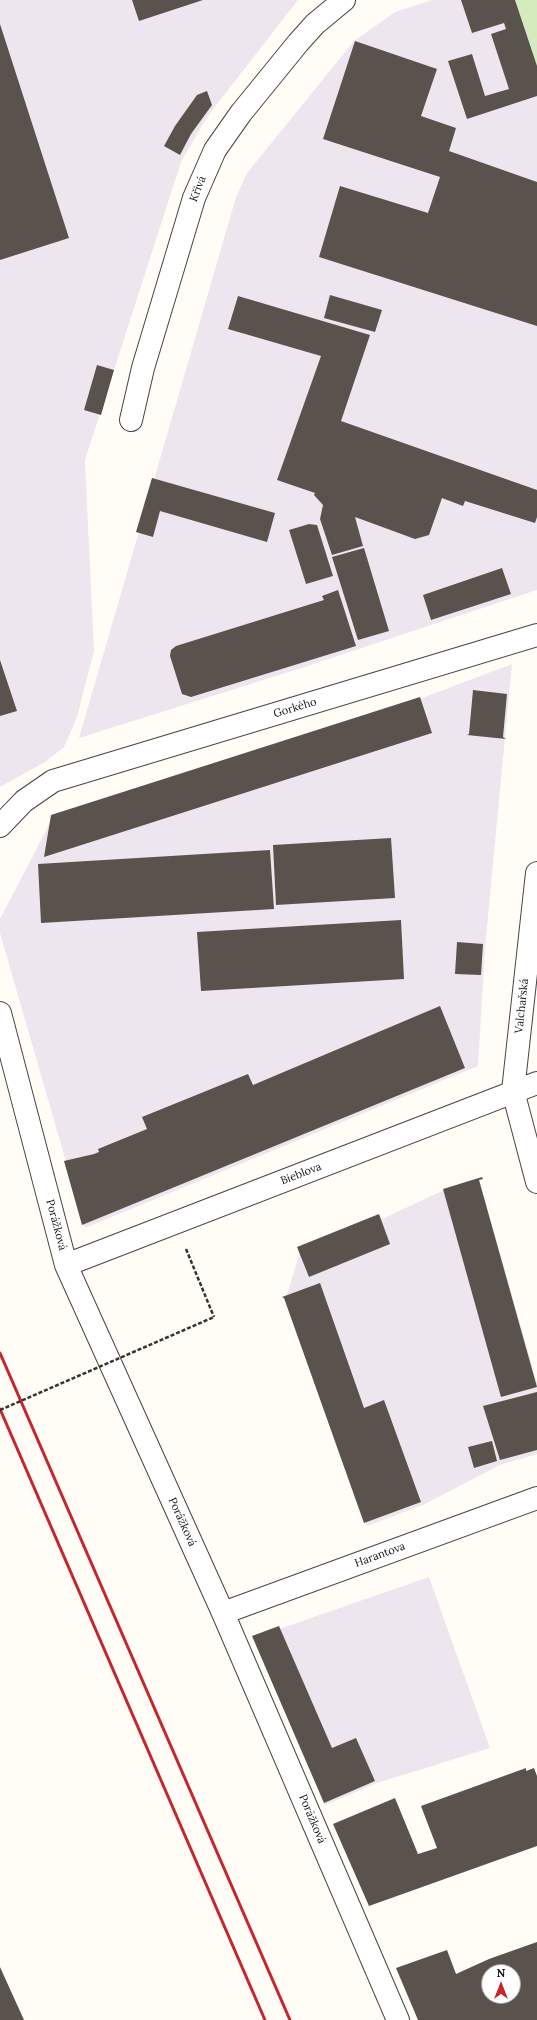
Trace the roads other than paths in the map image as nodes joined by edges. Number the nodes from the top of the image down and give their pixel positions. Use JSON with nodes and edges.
{"nodes":[{"id":1,"x":344,"y":0,"type":"edge"},
{"id":2,"x":131,"y":420,"type":"dead end"},
{"id":3,"x":537,"y":635,"type":"edge"},
{"id":4,"x":0,"y":826,"type":"edge"},
{"id":5,"x":537,"y":873,"type":"edge"},
{"id":6,"x":0,"y":1013,"type":"edge"},
{"id":7,"x":537,"y":1083,"type":"edge"},
{"id":8,"x":513,"y":1091,"type":"junction"},
{"id":9,"x":537,"y":1182,"type":"edge"},
{"id":10,"x":66,"y":1264,"type":"junction"},
{"id":11,"x":537,"y":1498,"type":"edge"},
{"id":12,"x":224,"y":1613,"type":"junction"},
{"id":13,"x":398,"y":2020,"type":"edge"}],
"edges":[{"from":1,"to":2,"type":"street","name":"Křivá"},
{"from":3,"to":4,"type":"street","name":"Gorkého"},
{"from":5,"to":8,"type":"street","name":"Valchařská"},
{"from":6,"to":10,"type":"street","name":"Porážková"},
{"from":7,"to":8,"type":"street","name":"Bieblova"},
{"from":8,"to":9,"type":"street"},
{"from":8,"to":10,"type":"street","name":"Bieblova"},
{"from":10,"to":12,"type":"street","name":"Porážková"},
{"from":11,"to":12,"type":"street","name":"Harantova"},
{"from":12,"to":13,"type":"street","name":"Porážková"}]}
